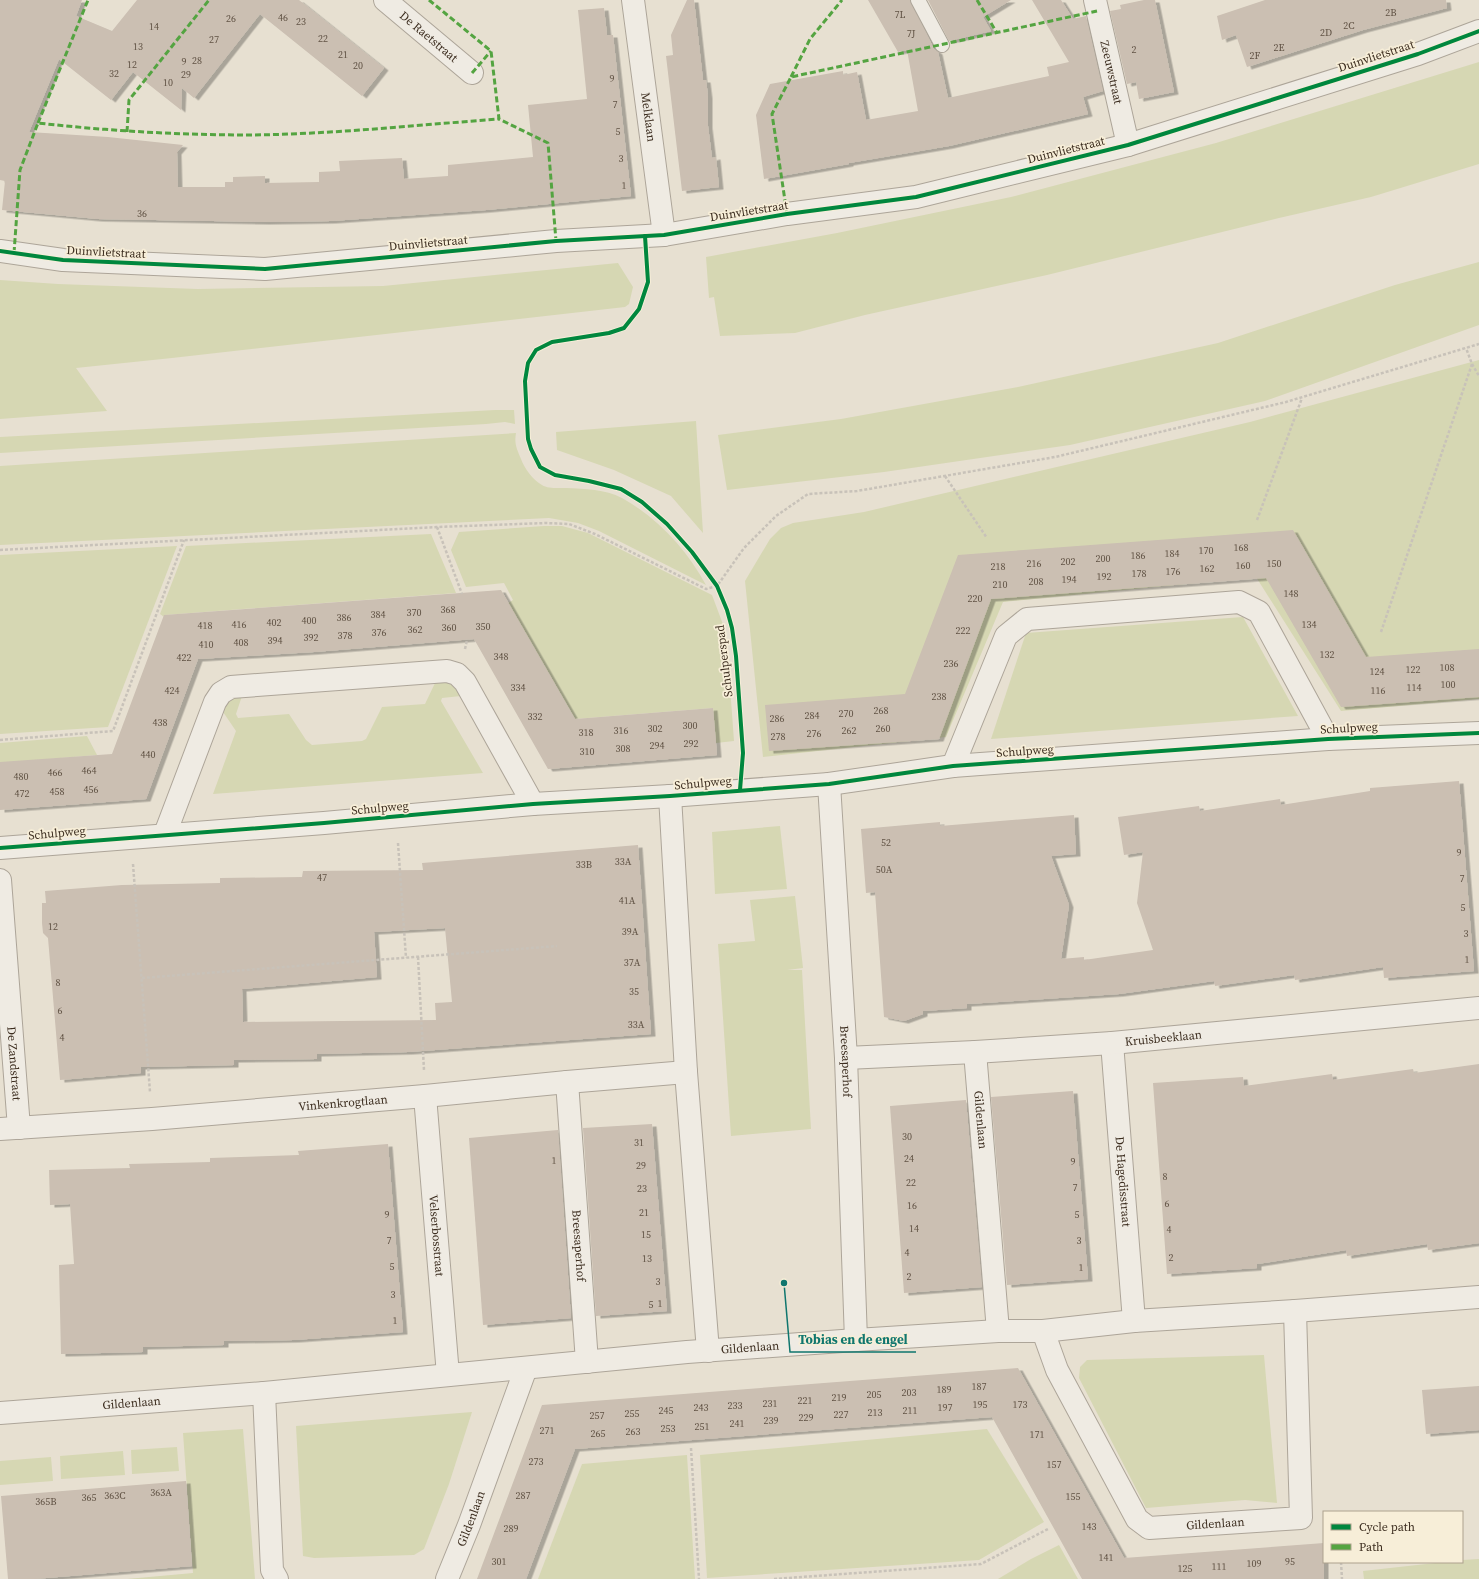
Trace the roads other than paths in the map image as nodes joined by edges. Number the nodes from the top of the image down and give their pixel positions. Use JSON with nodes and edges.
{"nodes":[{"id":1,"x":384,"y":0,"type":"edge"},
{"id":2,"x":634,"y":0,"type":"edge"},
{"id":3,"x":918,"y":0,"type":"edge"},
{"id":4,"x":1095,"y":0,"type":"edge"},
{"id":5,"x":1479,"y":31,"type":"edge"},
{"id":6,"x":942,"y":45,"type":"dead end"},
{"id":7,"x":472,"y":73,"type":"dead end"},
{"id":8,"x":1128,"y":145,"type":"junction"},
{"id":9,"x":664,"y":235,"type":"junction"},
{"id":10,"x":0,"y":251,"type":"edge"},
{"id":11,"x":1479,"y":733,"type":"edge"},
{"id":12,"x":1328,"y":739,"type":"junction"},
{"id":13,"x":954,"y":766,"type":"junction"},
{"id":14,"x":829,"y":784,"type":"junction"},
{"id":15,"x":670,"y":796,"type":"junction"},
{"id":16,"x":533,"y":804,"type":"junction"},
{"id":17,"x":165,"y":834,"type":"junction"},
{"id":18,"x":0,"y":848,"type":"edge"},
{"id":19,"x":0,"y":880,"type":"edge"},
{"id":20,"x":1479,"y":1008,"type":"edge"},
{"id":21,"x":1112,"y":1043,"type":"junction"},
{"id":22,"x":975,"y":1052,"type":"junction"},
{"id":23,"x":846,"y":1058,"type":"junction"},
{"id":24,"x":686,"y":1072,"type":"junction"},
{"id":25,"x":567,"y":1082,"type":"junction"},
{"id":26,"x":425,"y":1096,"type":"junction"},
{"id":27,"x":9,"y":1128,"type":"edge"},
{"id":28,"x":1479,"y":1297,"type":"edge"},
{"id":29,"x":1295,"y":1311,"type":"junction"},
{"id":30,"x":1134,"y":1321,"type":"junction"},
{"id":31,"x":998,"y":1331,"type":"junction"},
{"id":32,"x":1043,"y":1331,"type":"junction"},
{"id":33,"x":856,"y":1340,"type":"junction"},
{"id":34,"x":708,"y":1351,"type":"junction"},
{"id":35,"x":588,"y":1362,"type":"junction"},
{"id":36,"x":526,"y":1368,"type":"junction"},
{"id":37,"x":448,"y":1375,"type":"junction"},
{"id":38,"x":264,"y":1393,"type":"junction"},
{"id":39,"x":0,"y":1414,"type":"edge"},
{"id":40,"x":277,"y":1579,"type":"edge"},
{"id":41,"x":447,"y":1579,"type":"edge"}],
"edges":[{"from":1,"to":7,"type":"street","name":"De Raetstraat"},
{"from":2,"to":9,"type":"street","name":"Melklaan"},
{"from":3,"to":6,"type":"lane"},
{"from":4,"to":8,"type":"street","name":"Zeeuwstraat"},
{"from":5,"to":8,"type":"street","name":"Duinvlietstraat"},
{"from":8,"to":9,"type":"street","name":"Duinvlietstraat"},
{"from":9,"to":10,"type":"street","name":"Duinvlietstraat"},
{"from":11,"to":12,"type":"street","name":"Schulpweg"},
{"from":12,"to":13,"type":"street","name":"Schulpweg"},
{"from":12,"to":13,"type":"street","name":"Schulpweg"},
{"from":13,"to":14,"type":"street","name":"Schulpweg"},
{"from":14,"to":15,"type":"street","name":"Schulpweg"},
{"from":14,"to":23,"type":"street","name":"Breesaperhof"},
{"from":15,"to":16,"type":"street","name":"Schulpweg"},
{"from":15,"to":24,"type":"street"},
{"from":16,"to":17,"type":"street","name":"Schulpweg"},
{"from":16,"to":17,"type":"street"},
{"from":17,"to":18,"type":"street","name":"Schulpweg"},
{"from":19,"to":27,"type":"street","name":"De Zandstraat"},
{"from":20,"to":21,"type":"street","name":"Kruisbeeklaan"},
{"from":21,"to":22,"type":"street","name":"Kruisbeeklaan"},
{"from":21,"to":30,"type":"street","name":"De Hagedisstraat"},
{"from":22,"to":23,"type":"street","name":"Kruisbeeklaan"},
{"from":22,"to":31,"type":"street","name":"Gildenlaan"},
{"from":23,"to":33,"type":"street","name":"Breesaperhof"},
{"from":24,"to":25,"type":"street","name":"Vinkenkrogtlaan"},
{"from":24,"to":34,"type":"street"},
{"from":25,"to":26,"type":"street","name":"Vinkenkrogtlaan"},
{"from":25,"to":35,"type":"street","name":"Breesaperhof"},
{"from":26,"to":27,"type":"street","name":"Vinkenkrogtlaan"},
{"from":26,"to":37,"type":"street","name":"Velserbosstraat"},
{"from":28,"to":29,"type":"street","name":"Gildenlaan"},
{"from":29,"to":30,"type":"street","name":"Gildenlaan"},
{"from":29,"to":32,"type":"street","name":"Gildenlaan"},
{"from":30,"to":32,"type":"street","name":"Gildenlaan"},
{"from":31,"to":32,"type":"street","name":"Gildenlaan"},
{"from":31,"to":33,"type":"street","name":"Gildenlaan"},
{"from":33,"to":34,"type":"street","name":"Gildenlaan"},
{"from":34,"to":35,"type":"street","name":"Gildenlaan"},
{"from":35,"to":36,"type":"street","name":"Gildenlaan"},
{"from":36,"to":37,"type":"street","name":"Gildenlaan"},
{"from":36,"to":41,"type":"street","name":"Gildenlaan"},
{"from":37,"to":38,"type":"street","name":"Gildenlaan"},
{"from":38,"to":39,"type":"street","name":"Gildenlaan"},
{"from":38,"to":40,"type":"street"}]}
